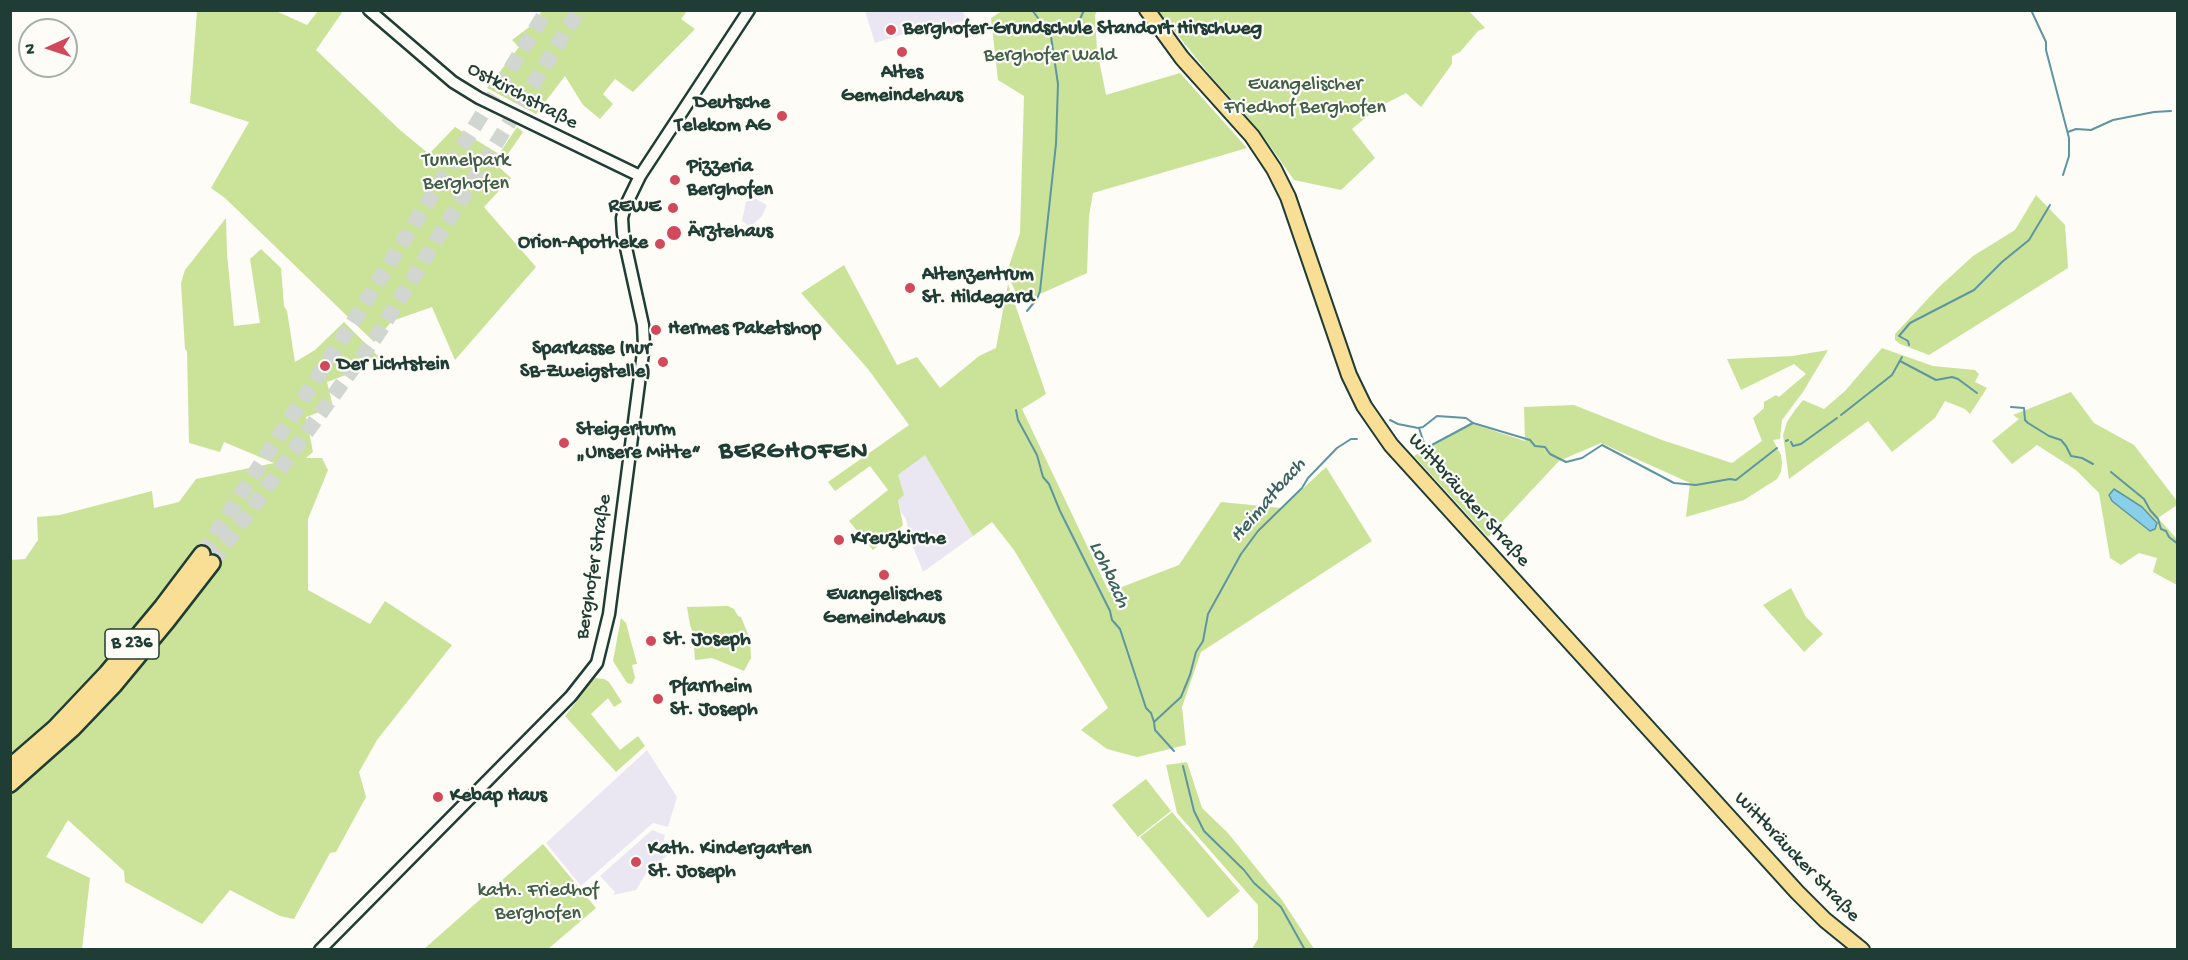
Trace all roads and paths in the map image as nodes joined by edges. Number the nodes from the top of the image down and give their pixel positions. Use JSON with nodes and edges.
{"nodes":[{"id":1,"x":369,"y":10,"type":"edge"},
{"id":2,"x":749,"y":10,"type":"edge"},
{"id":3,"x":1147,"y":10,"type":"edge"},
{"id":4,"x":640,"y":176,"type":"junction"},
{"id":5,"x":10,"y":767,"type":"edge"},
{"id":6,"x":10,"y":784,"type":"edge"},
{"id":7,"x":320,"y":950,"type":"edge"},
{"id":8,"x":1862,"y":950,"type":"edge"}],
"edges":[{"from":1,"to":4,"type":"street","name":"Ostkirchstraße"},
{"from":2,"to":4,"type":"street","name":"Berghofer Straße"},
{"from":3,"to":8,"type":"main road","name":"Wittbräucker Straße"},
{"from":4,"to":7,"type":"street","name":"Berghofer Straße"},
{"from":5,"to":6,"type":"highway","number":"B 236"}]}
